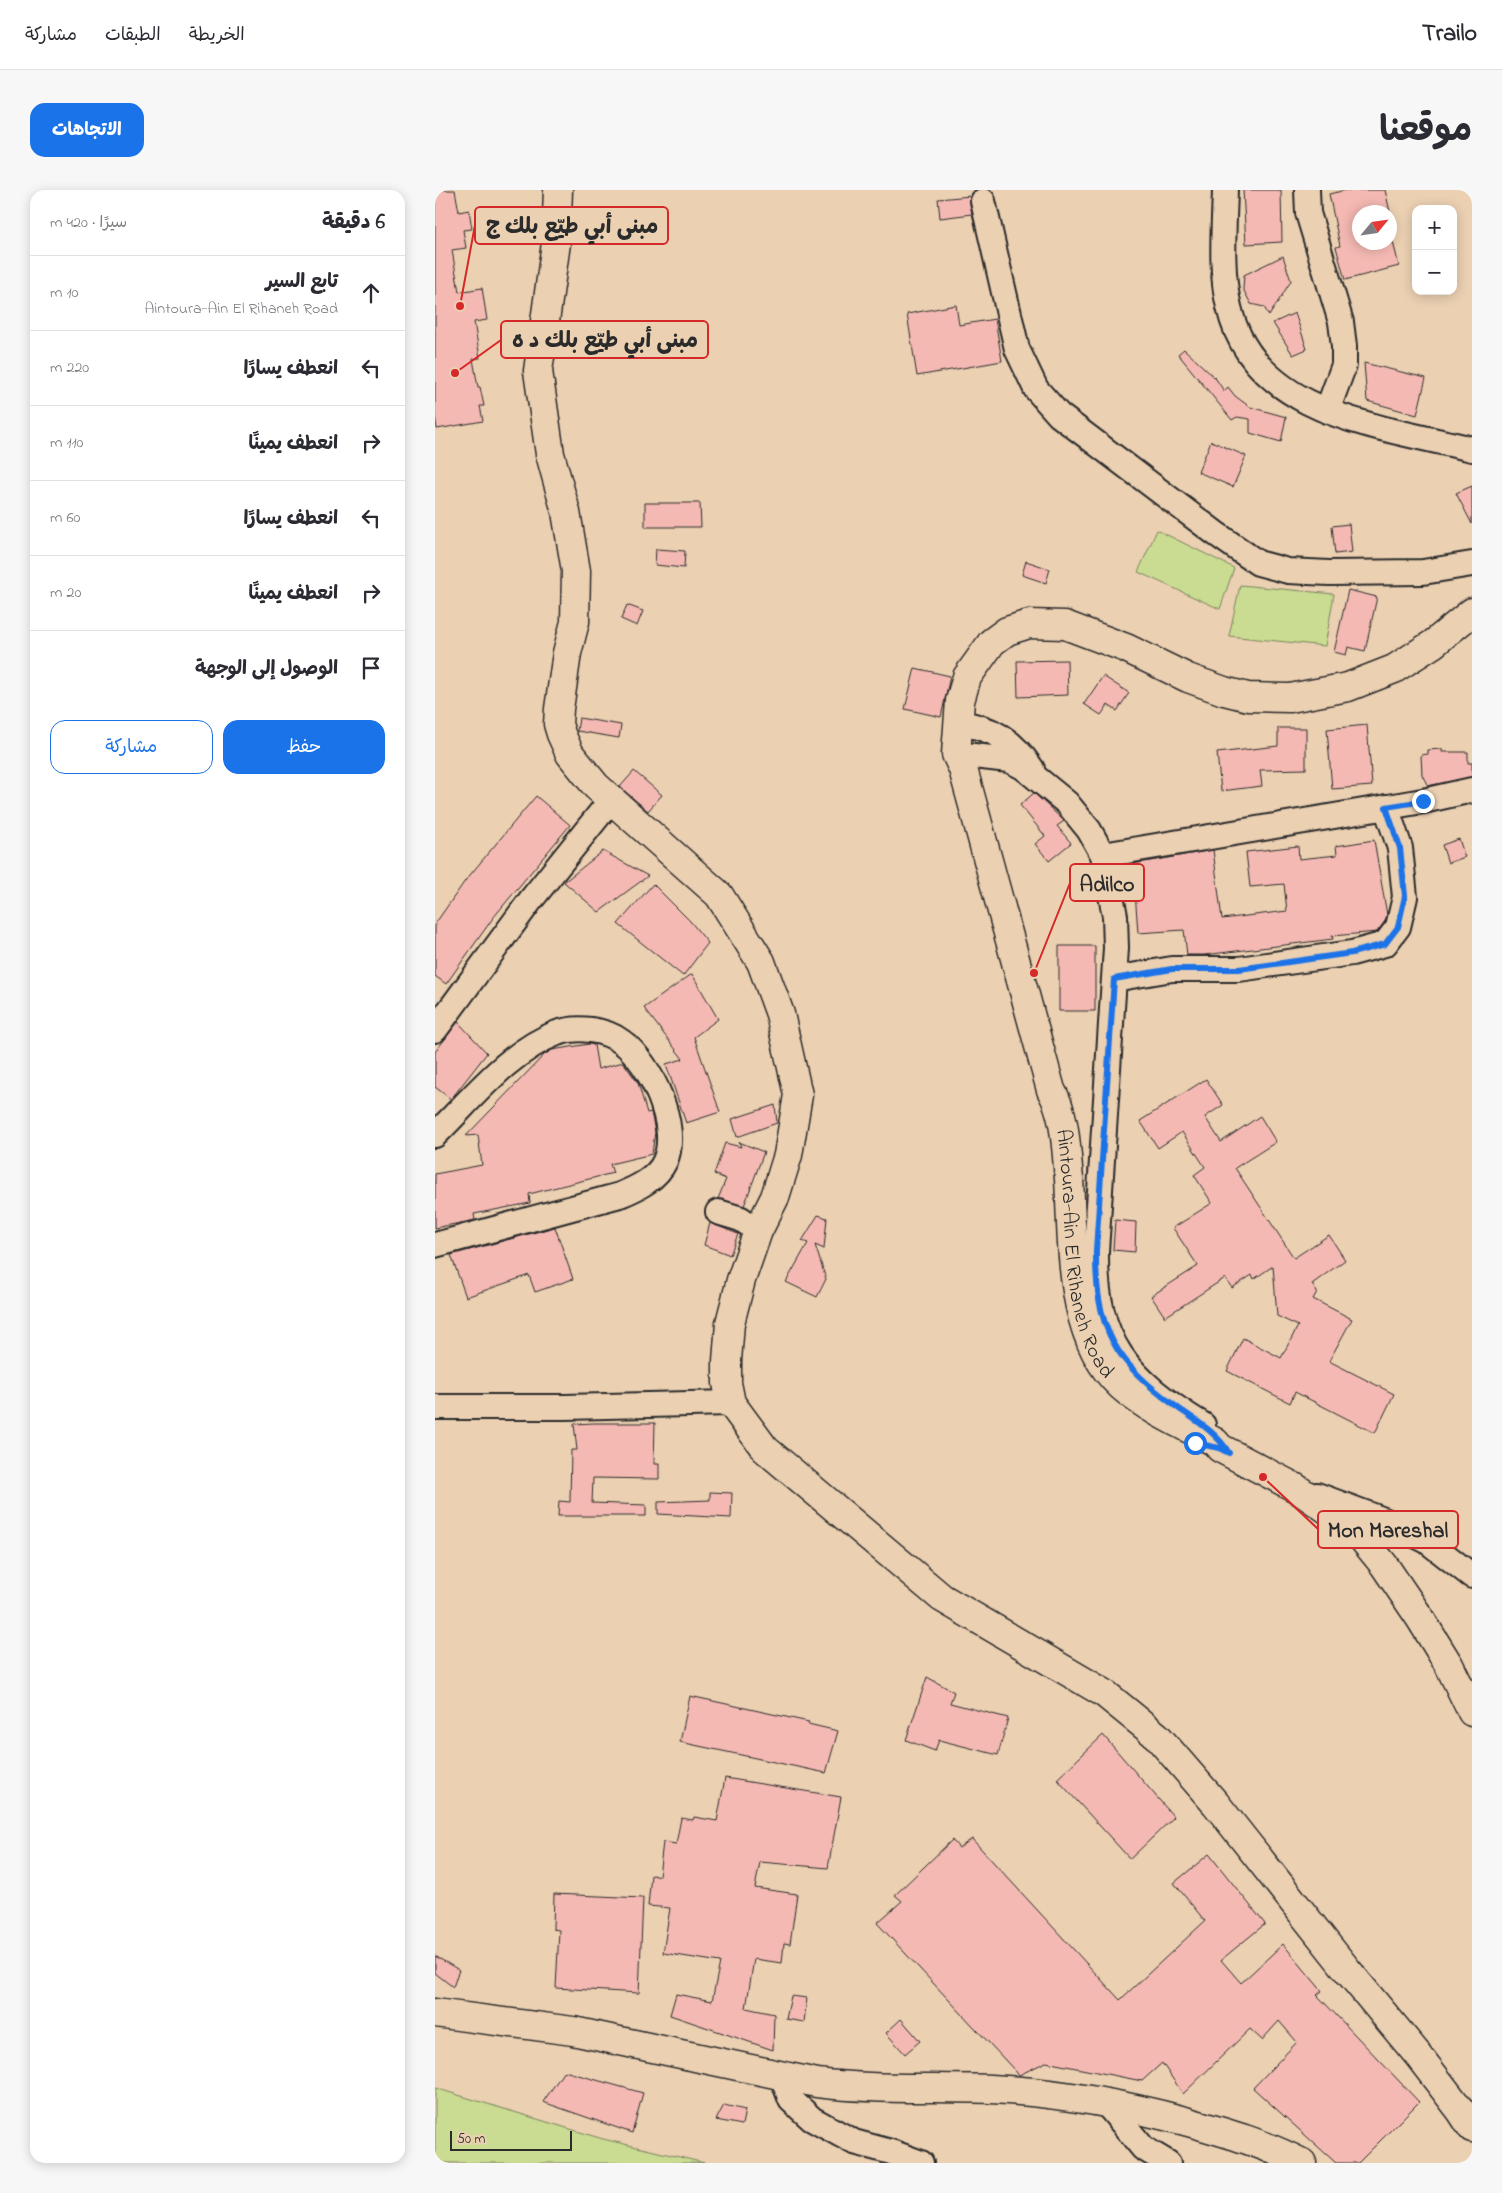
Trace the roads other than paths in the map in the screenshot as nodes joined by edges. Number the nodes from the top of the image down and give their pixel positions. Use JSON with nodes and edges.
{"nodes":[{"id":1,"x":558,"y":190,"type":"edge"},
{"id":2,"x":1225,"y":190,"type":"edge"},
{"id":3,"x":1307,"y":190,"type":"edge"},
{"id":4,"x":983,"y":201,"type":"dead end"},
{"id":5,"x":1327,"y":411,"type":"junction"},
{"id":6,"x":1472,"y":449,"type":"edge"},
{"id":7,"x":1472,"y":564,"type":"edge"},
{"id":8,"x":1466,"y":624,"type":"edge"},
{"id":9,"x":966,"y":724,"type":"junction"},
{"id":10,"x":963,"y":759,"type":"junction"},
{"id":11,"x":1040,"y":780,"type":"junction"},
{"id":12,"x":1472,"y":790,"type":"edge"},
{"id":13,"x":611,"y":800,"type":"junction"},
{"id":14,"x":1386,"y":807,"type":"junction"},
{"id":15,"x":1103,"y":855,"type":"junction"},
{"id":16,"x":1114,"y":979,"type":"junction"},
{"id":17,"x":435,"y":1030,"type":"edge"},
{"id":18,"x":435,"y":1135,"type":"edge"},
{"id":19,"x":718,"y":1212,"type":"dead end"},
{"id":20,"x":758,"y":1231,"type":"junction"},
{"id":21,"x":435,"y":1245,"type":"edge"},
{"id":22,"x":731,"y":1403,"type":"junction"},
{"id":23,"x":435,"y":1406,"type":"edge"},
{"id":24,"x":1224,"y":1451,"type":"junction"},
{"id":25,"x":1296,"y":1488,"type":"junction"},
{"id":26,"x":1472,"y":1576,"type":"edge"},
{"id":27,"x":1472,"y":1712,"type":"edge"},
{"id":28,"x":435,"y":2013,"type":"edge"},
{"id":29,"x":783,"y":2076,"type":"junction"},
{"id":30,"x":1105,"y":2102,"type":"junction"},
{"id":31,"x":1472,"y":2128,"type":"edge"},
{"id":32,"x":921,"y":2163,"type":"edge"},
{"id":33,"x":1168,"y":2163,"type":"edge"},
{"id":34,"x":1302,"y":2163,"type":"edge"}],
"edges":[{"from":1,"to":13,"type":"main road"},
{"from":2,"to":5,"type":"street"},
{"from":3,"to":5,"type":"street"},
{"from":4,"to":7,"type":"street"},
{"from":5,"to":6,"type":"street"},
{"from":8,"to":9,"type":"main road","name":"Aintoura-Ain El Rihaneh Road"},
{"from":9,"to":10,"type":"main road","name":"Aintoura-Ain El Rihaneh Road"},
{"from":9,"to":11,"type":"street"},
{"from":10,"to":11,"type":"street"},
{"from":10,"to":24,"type":"main road","name":"Aintoura-Ain El Rihaneh Road"},
{"from":11,"to":15,"type":"street"},
{"from":12,"to":14,"type":"street"},
{"from":13,"to":17,"type":"street"},
{"from":13,"to":20,"type":"main road"},
{"from":14,"to":15,"type":"street"},
{"from":14,"to":16,"type":"street"},
{"from":15,"to":16,"type":"street"},
{"from":16,"to":24,"type":"street"},
{"from":18,"to":21,"type":"street"},
{"from":19,"to":20,"type":"street"},
{"from":20,"to":22,"type":"main road"},
{"from":22,"to":23,"type":"street"},
{"from":22,"to":31,"type":"main road"},
{"from":24,"to":25,"type":"main road","name":"Aintoura-Ain El Rihaneh Road"},
{"from":25,"to":26,"type":"street"},
{"from":25,"to":27,"type":"main road","name":"Aintoura-Ain El Rihaneh Road"},
{"from":28,"to":29,"type":"main road"},
{"from":29,"to":30,"type":"main road"},
{"from":29,"to":32,"type":"street"},
{"from":30,"to":33,"type":"street"},
{"from":30,"to":34,"type":"main road"}]}
